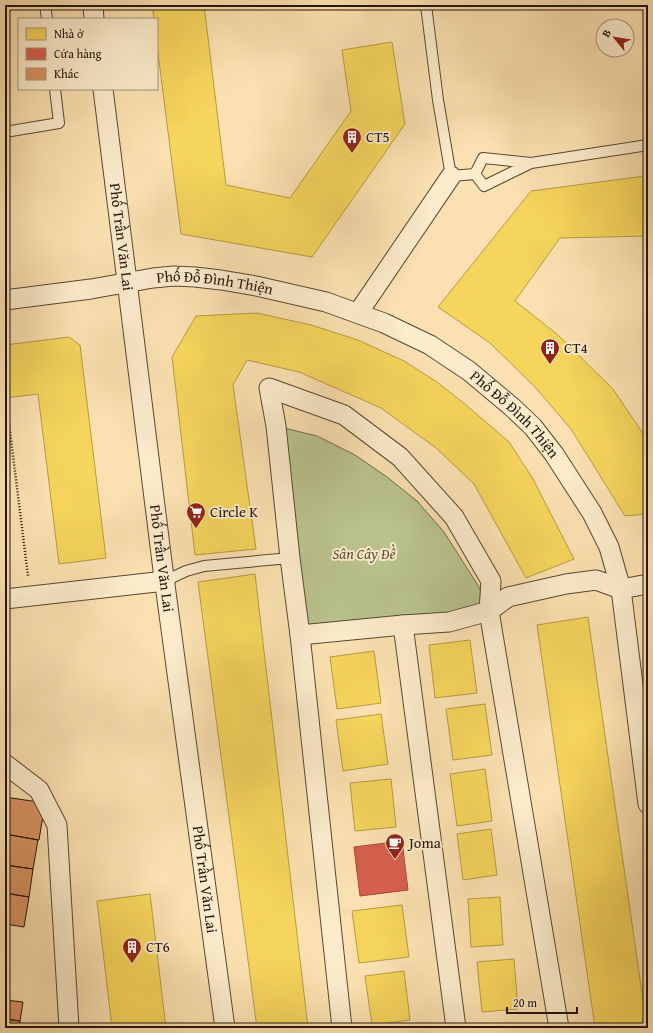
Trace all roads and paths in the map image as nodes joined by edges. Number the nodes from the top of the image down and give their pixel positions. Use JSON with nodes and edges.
{"nodes":[{"id":1,"x":45,"y":5,"type":"edge"},
{"id":2,"x":93,"y":5,"type":"edge"},
{"id":3,"x":426,"y":5,"type":"edge"},
{"id":4,"x":47,"y":18,"type":"edge"},
{"id":5,"x":94,"y":18,"type":"edge"},
{"id":6,"x":55,"y":90,"type":"edge"},
{"id":7,"x":103,"y":90,"type":"edge"},
{"id":8,"x":5,"y":132,"type":"edge"},
{"id":9,"x":648,"y":145,"type":"edge"},
{"id":10,"x":531,"y":163,"type":"junction"},
{"id":11,"x":475,"y":174,"type":"junction"},
{"id":12,"x":451,"y":176,"type":"junction"},
{"id":13,"x":127,"y":282,"type":"junction"},
{"id":14,"x":5,"y":300,"type":"edge"},
{"id":15,"x":358,"y":313,"type":"junction"},
{"id":16,"x":5,"y":407,"type":"edge"},
{"id":17,"x":290,"y":558,"type":"junction"},
{"id":18,"x":165,"y":581,"type":"junction"},
{"id":19,"x":29,"y":582,"type":"dead end"},
{"id":20,"x":648,"y":584,"type":"edge"},
{"id":21,"x":621,"y":589,"type":"junction"},
{"id":22,"x":5,"y":599,"type":"edge"},
{"id":23,"x":490,"y":611,"type":"junction"},
{"id":24,"x":403,"y":625,"type":"junction"},
{"id":25,"x":300,"y":635,"type":"junction"},
{"id":26,"x":5,"y":764,"type":"edge"},
{"id":27,"x":648,"y":804,"type":"edge"},
{"id":28,"x":69,"y":1028,"type":"edge"},
{"id":29,"x":225,"y":1028,"type":"edge"},
{"id":30,"x":342,"y":1028,"type":"edge"},
{"id":31,"x":456,"y":1028,"type":"edge"},
{"id":32,"x":559,"y":1028,"type":"edge"}],
"edges":[{"from":1,"to":4,"type":"lane"},
{"from":2,"to":5,"type":"street"},
{"from":3,"to":12,"type":"lane"},
{"from":6,"to":8,"type":"lane"},
{"from":7,"to":13,"type":"street","name":"Phố Trần Văn Lai"},
{"from":9,"to":10,"type":"lane"},
{"from":10,"to":11,"type":"lane"},
{"from":10,"to":11,"type":"lane"},
{"from":11,"to":12,"type":"lane"},
{"from":12,"to":15,"type":"street"},
{"from":13,"to":14,"type":"street","name":"Phố Đỗ Đình Thiện"},
{"from":13,"to":15,"type":"street","name":"Phố Đỗ Đình Thiện"},
{"from":13,"to":18,"type":"street","name":"Phố Trần Văn Lai"},
{"from":15,"to":21,"type":"street","name":"Phố Đỗ Đình Thiện"},
{"from":16,"to":19,"type":"path"},
{"from":17,"to":18,"type":"lane"},
{"from":17,"to":23,"type":"street"},
{"from":17,"to":25,"type":"street"},
{"from":18,"to":22,"type":"street"},
{"from":18,"to":29,"type":"street","name":"Phố Trần Văn Lai"},
{"from":20,"to":21,"type":"street"},
{"from":21,"to":23,"type":"street"},
{"from":21,"to":27,"type":"street","name":"Phố Đỗ Đình Thiện"},
{"from":23,"to":24,"type":"street"},
{"from":23,"to":32,"type":"street"},
{"from":24,"to":25,"type":"street"},
{"from":24,"to":31,"type":"street"},
{"from":25,"to":30,"type":"street"},
{"from":26,"to":28,"type":"street"}]}
